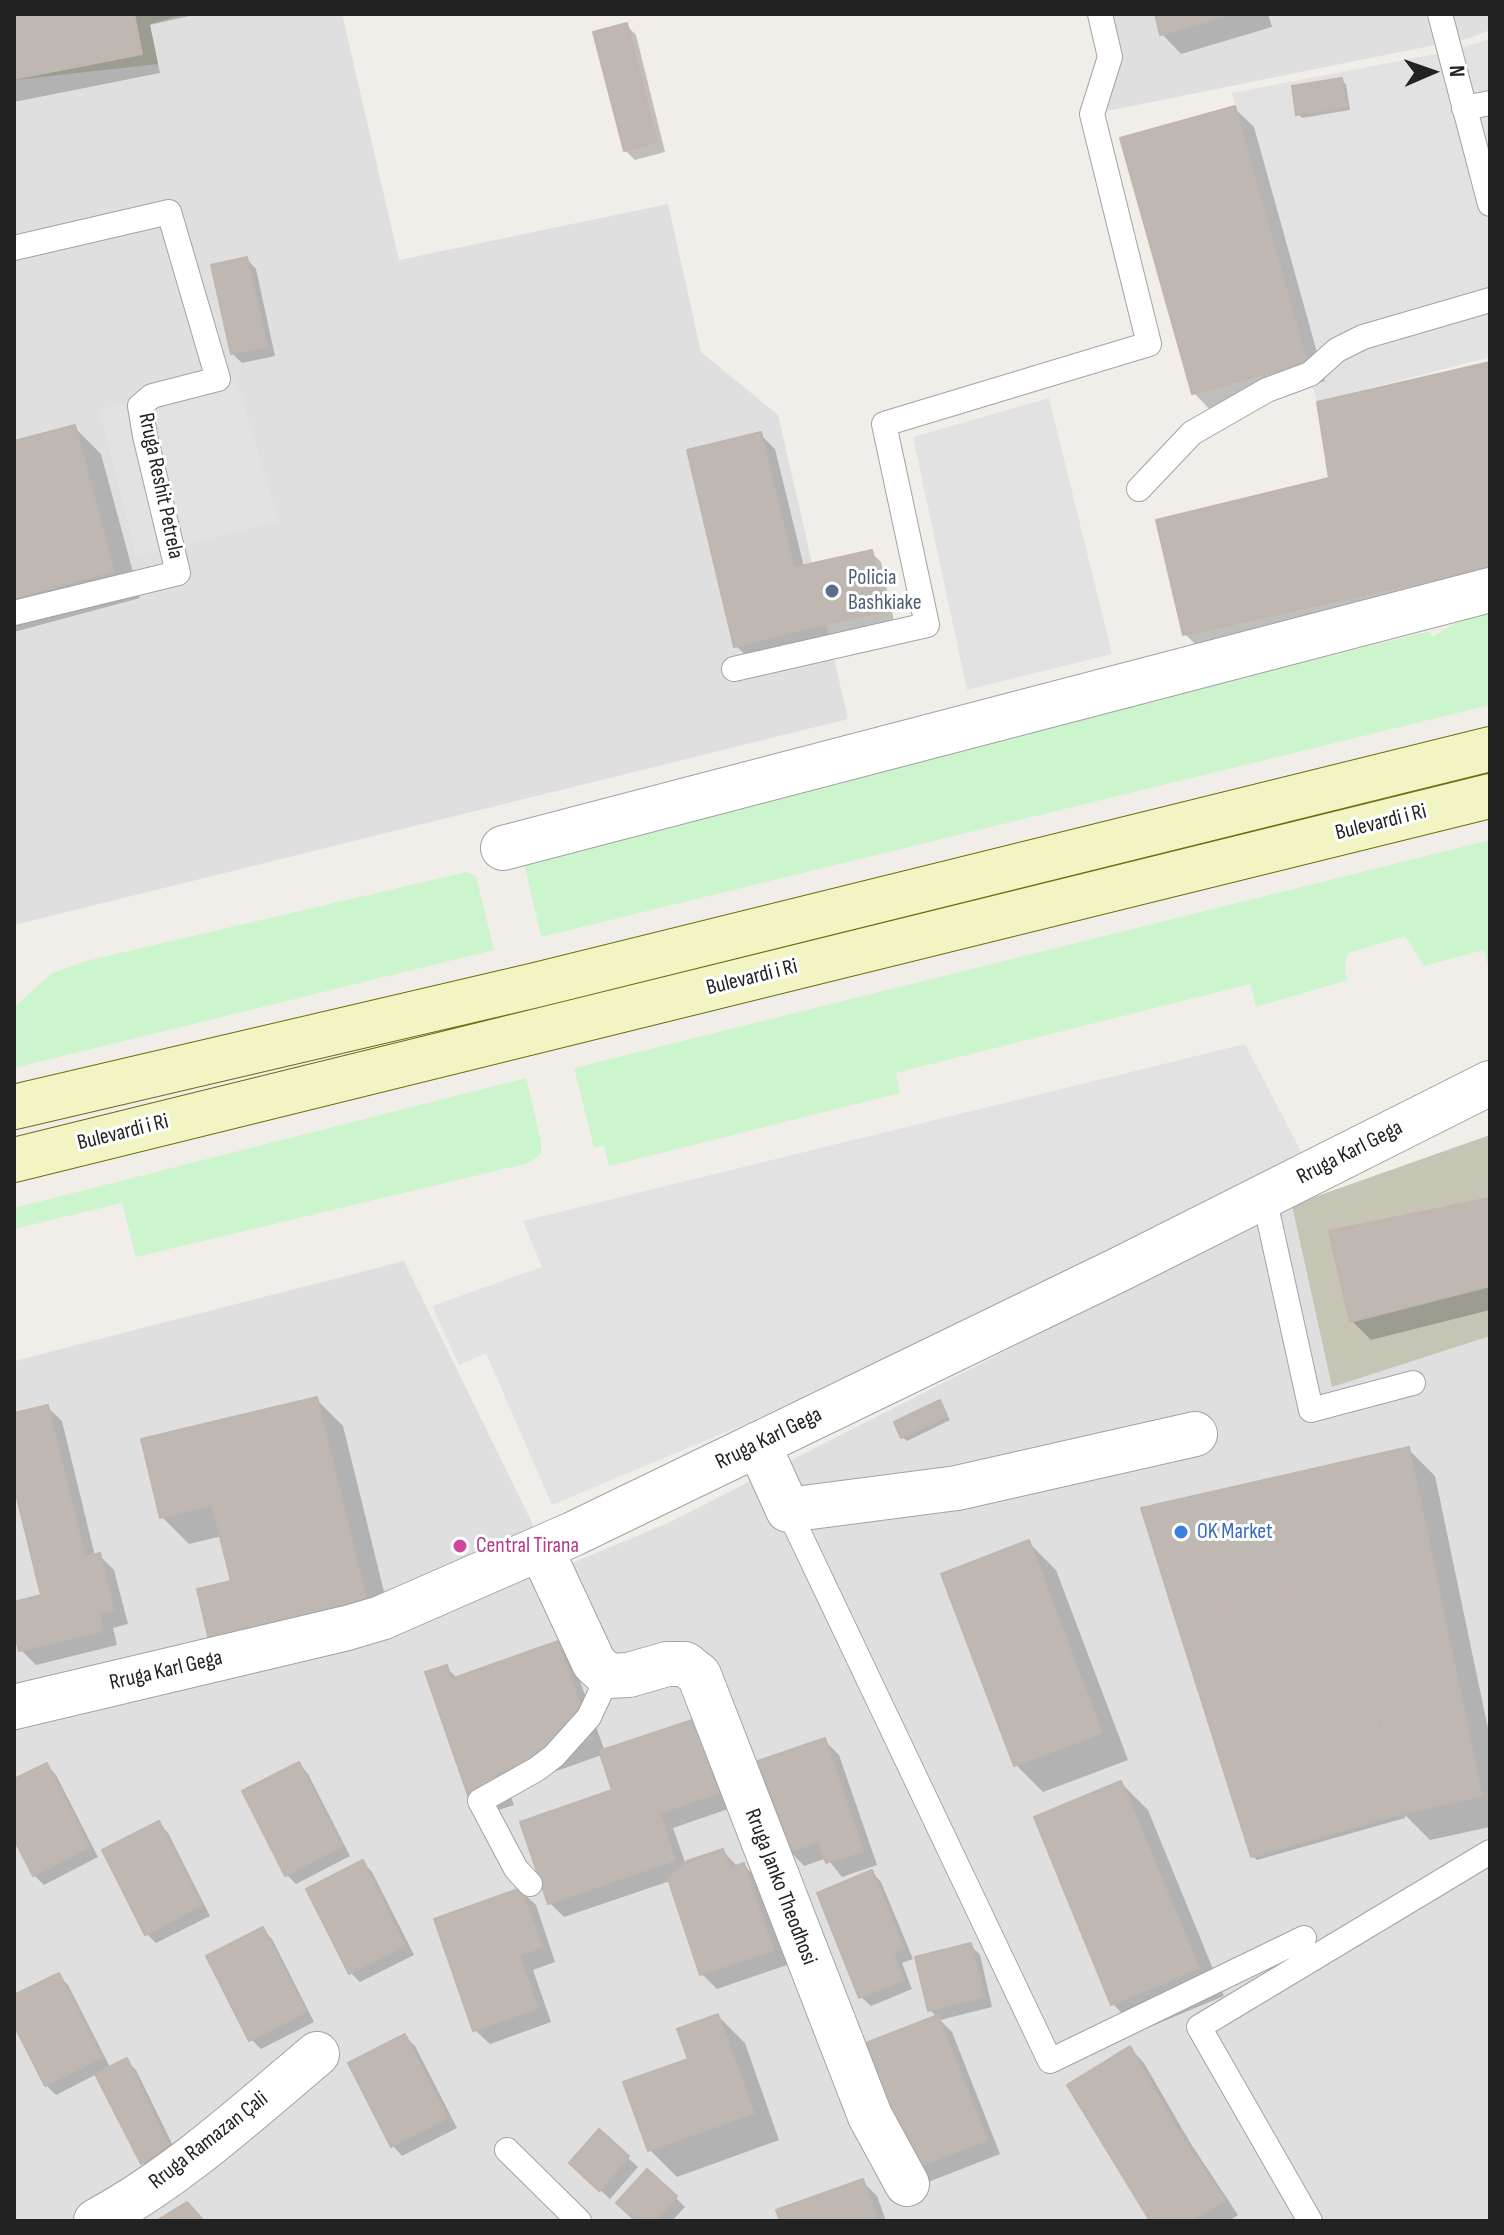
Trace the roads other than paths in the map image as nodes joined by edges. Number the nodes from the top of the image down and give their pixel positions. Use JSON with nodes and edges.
{"nodes":[{"id":1,"x":1100,"y":14,"type":"edge"},
{"id":2,"x":1440,"y":14,"type":"edge"},
{"id":3,"x":1490,"y":103,"type":"edge"},
{"id":4,"x":1464,"y":108,"type":"junction"},
{"id":5,"x":1490,"y":204,"type":"edge"},
{"id":6,"x":14,"y":248,"type":"edge"},
{"id":7,"x":1490,"y":300,"type":"edge"},
{"id":8,"x":1139,"y":489,"type":"dead end"},
{"id":9,"x":1490,"y":590,"type":"edge"},
{"id":10,"x":14,"y":613,"type":"edge"},
{"id":11,"x":734,"y":669,"type":"dead end"},
{"id":12,"x":1490,"y":749,"type":"edge"},
{"id":13,"x":1490,"y":796,"type":"edge"},
{"id":14,"x":503,"y":848,"type":"dead end"},
{"id":15,"x":1490,"y":1083,"type":"edge"},
{"id":16,"x":14,"y":1107,"type":"edge"},
{"id":17,"x":14,"y":1160,"type":"edge"},
{"id":18,"x":1264,"y":1197,"type":"junction"},
{"id":19,"x":1413,"y":1383,"type":"dead end"},
{"id":20,"x":1195,"y":1434,"type":"dead end"},
{"id":21,"x":758,"y":1444,"type":"junction"},
{"id":22,"x":788,"y":1510,"type":"junction"},
{"id":23,"x":541,"y":1549,"type":"junction"},
{"id":24,"x":608,"y":1676,"type":"junction"},
{"id":25,"x":14,"y":1707,"type":"edge"},
{"id":26,"x":1490,"y":1852,"type":"edge"},
{"id":27,"x":530,"y":1884,"type":"dead end"},
{"id":28,"x":1304,"y":1938,"type":"dead end"},
{"id":29,"x":317,"y":2054,"type":"dead end"},
{"id":30,"x":507,"y":2150,"type":"dead end"},
{"id":31,"x":907,"y":2184,"type":"dead end"},
{"id":32,"x":96,"y":2221,"type":"edge"},
{"id":33,"x":579,"y":2221,"type":"edge"},
{"id":34,"x":1310,"y":2221,"type":"edge"}],
"edges":[{"from":1,"to":11,"type":"lane"},
{"from":2,"to":4,"type":"lane"},
{"from":3,"to":4,"type":"lane"},
{"from":4,"to":5,"type":"lane"},
{"from":6,"to":10,"type":"lane","name":"Rruga Reshit Petrela"},
{"from":7,"to":8,"type":"lane"},
{"from":9,"to":14,"type":"street"},
{"from":12,"to":16,"type":"main road","name":"Bulevardi i Ri"},
{"from":13,"to":17,"type":"main road","name":"Bulevardi i Ri"},
{"from":15,"to":18,"type":"street","name":"Rruga Karl Gega"},
{"from":18,"to":19,"type":"lane"},
{"from":18,"to":21,"type":"street","name":"Rruga Karl Gega"},
{"from":20,"to":22,"type":"street"},
{"from":21,"to":22,"type":"street"},
{"from":21,"to":23,"type":"street","name":"Rruga Karl Gega"},
{"from":22,"to":28,"type":"lane"},
{"from":23,"to":24,"type":"street"},
{"from":23,"to":25,"type":"street","name":"Rruga Karl Gega"},
{"from":24,"to":27,"type":"lane"},
{"from":24,"to":31,"type":"street","name":"Rruga Janko Theodhosi"},
{"from":26,"to":34,"type":"lane"},
{"from":29,"to":32,"type":"street","name":"Rruga Ramazan Çali"},
{"from":30,"to":33,"type":"lane"}]}
